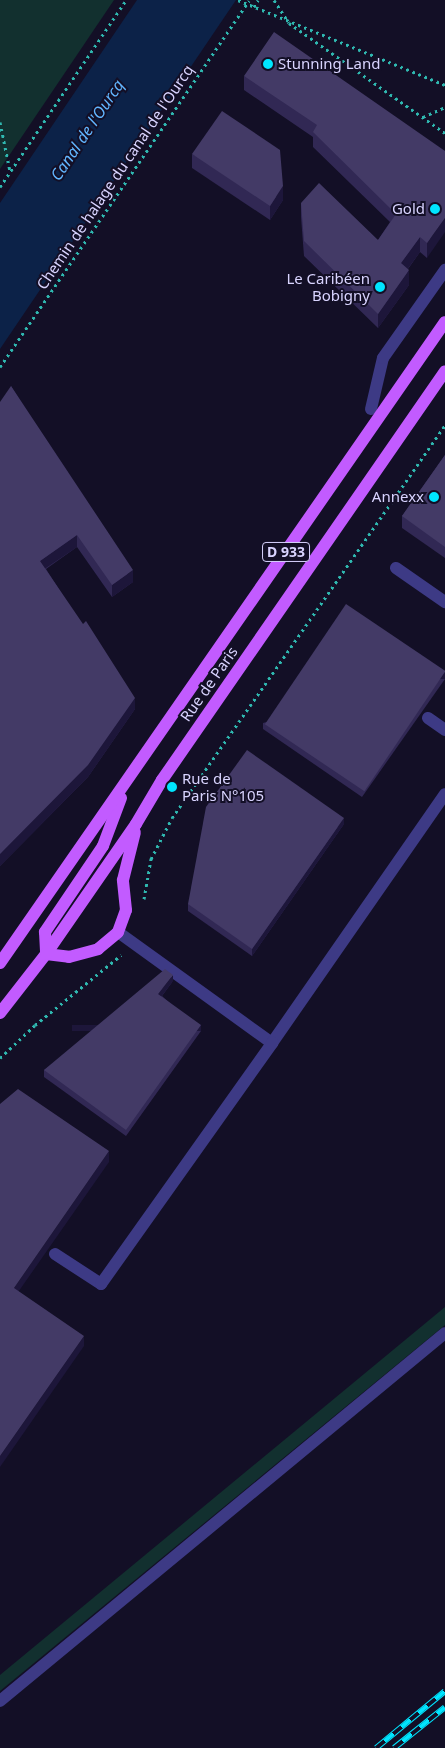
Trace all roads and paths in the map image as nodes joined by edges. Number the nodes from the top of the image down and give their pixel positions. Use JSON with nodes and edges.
{"nodes":[{"id":1,"x":126,"y":0,"type":"edge"},
{"id":2,"x":238,"y":0,"type":"edge"},
{"id":3,"x":249,"y":0,"type":"edge"},
{"id":4,"x":258,"y":0,"type":"edge"},
{"id":5,"x":274,"y":0,"type":"edge"},
{"id":6,"x":254,"y":7,"type":"junction"},
{"id":7,"x":445,"y":85,"type":"edge"},
{"id":8,"x":445,"y":107,"type":"edge"},
{"id":9,"x":422,"y":117,"type":"junction"},
{"id":10,"x":0,"y":122,"type":"edge"},
{"id":11,"x":445,"y":133,"type":"edge"},
{"id":12,"x":10,"y":172,"type":"junction"},
{"id":13,"x":0,"y":187,"type":"edge"},
{"id":14,"x":445,"y":270,"type":"edge"},
{"id":15,"x":445,"y":322,"type":"edge"},
{"id":16,"x":0,"y":367,"type":"edge"},
{"id":17,"x":445,"y":372,"type":"edge"},
{"id":18,"x":371,"y":410,"type":"dead end"},
{"id":19,"x":445,"y":425,"type":"edge"},
{"id":20,"x":396,"y":568,"type":"dead end"},
{"id":21,"x":445,"y":602,"type":"edge"},
{"id":22,"x":428,"y":718,"type":"dead end"},
{"id":23,"x":445,"y":730,"type":"edge"},
{"id":24,"x":126,"y":782,"type":"junction"},
{"id":25,"x":445,"y":794,"type":"edge"},
{"id":26,"x":136,"y":824,"type":"junction"},
{"id":27,"x":143,"y":904,"type":"dead end"},
{"id":28,"x":118,"y":932,"type":"junction"},
{"id":29,"x":131,"y":942,"type":"junction"},
{"id":30,"x":46,"y":954,"type":"junction"},
{"id":31,"x":0,"y":963,"type":"edge"},
{"id":32,"x":0,"y":1013,"type":"edge"},
{"id":33,"x":272,"y":1043,"type":"junction"},
{"id":34,"x":0,"y":1058,"type":"edge"},
{"id":35,"x":54,"y":1254,"type":"dead end"},
{"id":36,"x":445,"y":1333,"type":"edge"},
{"id":37,"x":0,"y":1701,"type":"edge"}],
"edges":[{"from":1,"to":12,"type":"path"},
{"from":2,"to":6,"type":"path","bridge":true},
{"from":3,"to":16,"type":"path","name":"Chemin de halage du canal de l'Ourcq"},
{"from":4,"to":6,"type":"path"},
{"from":5,"to":9,"type":"path"},
{"from":6,"to":7,"type":"path","bridge":true},
{"from":8,"to":9,"type":"path"},
{"from":9,"to":11,"type":"path"},
{"from":10,"to":12,"type":"path"},
{"from":12,"to":13,"type":"path"},
{"from":14,"to":18,"type":"street"},
{"from":15,"to":24,"type":"main road","name":"Rue de Paris","number":"D 933"},
{"from":17,"to":26,"type":"main road","name":"Rue de Paris","number":"D 933"},
{"from":19,"to":27,"type":"path"},
{"from":20,"to":21,"type":"street"},
{"from":22,"to":23,"type":"street"},
{"from":24,"to":30,"type":"main road"},
{"from":24,"to":31,"type":"main road","name":"Rue de Paris","number":"D 933"},
{"from":25,"to":33,"type":"street"},
{"from":26,"to":28,"type":"main road"},
{"from":26,"to":30,"type":"main road","name":"Rue de Paris","number":"D 933"},
{"from":28,"to":29,"type":"street"},
{"from":28,"to":30,"type":"main road"},
{"from":29,"to":33,"type":"street"},
{"from":29,"to":34,"type":"path"},
{"from":30,"to":32,"type":"main road","name":"Rue de Paris","number":"D 933"},
{"from":33,"to":35,"type":"street"},
{"from":36,"to":37,"type":"street"}]}
